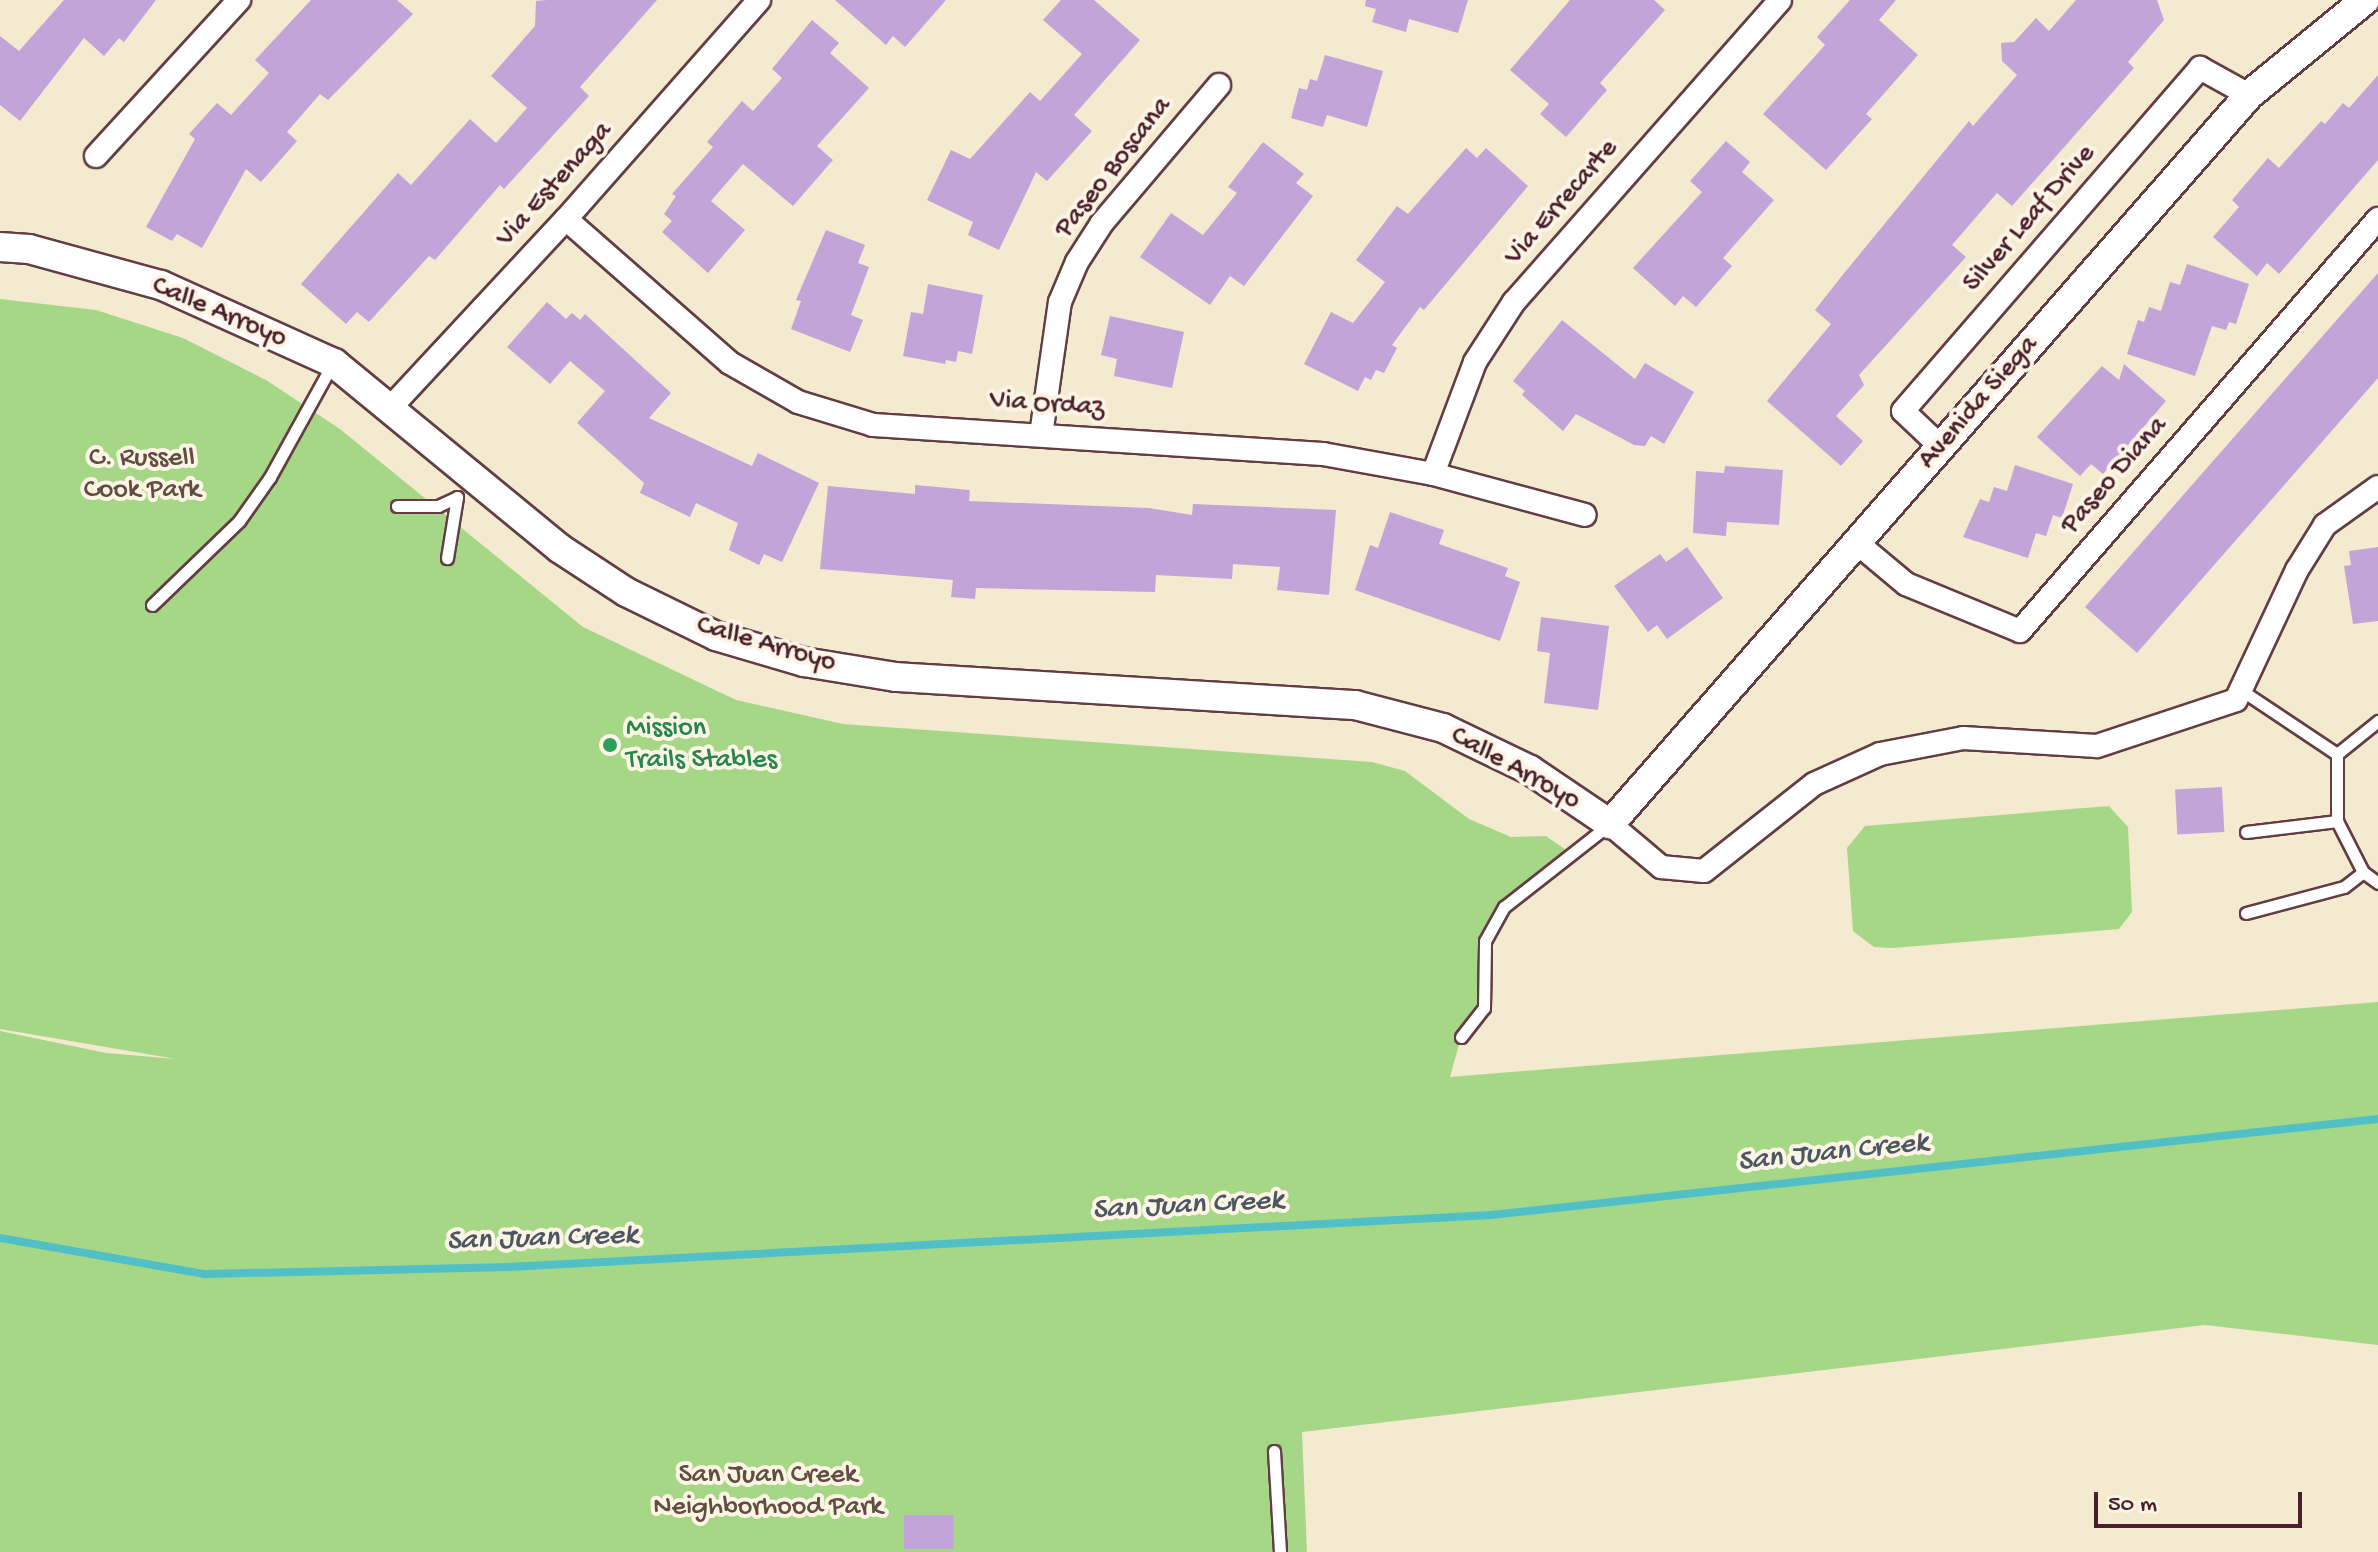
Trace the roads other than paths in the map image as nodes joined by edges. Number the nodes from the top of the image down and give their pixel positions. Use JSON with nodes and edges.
{"nodes":[{"id":1,"x":239,"y":0,"type":"edge"},
{"id":2,"x":759,"y":0,"type":"edge"},
{"id":3,"x":1780,"y":0,"type":"edge"},
{"id":4,"x":2365,"y":0,"type":"edge"},
{"id":5,"x":1219,"y":85,"type":"dead end"},
{"id":6,"x":2249,"y":95,"type":"junction"},
{"id":7,"x":96,"y":156,"type":"dead end"},
{"id":8,"x":566,"y":219,"type":"junction"},
{"id":9,"x":2378,"y":219,"type":"edge"},
{"id":10,"x":0,"y":247,"type":"edge"},
{"id":11,"x":334,"y":363,"type":"junction"},
{"id":12,"x":392,"y":406,"type":"junction"},
{"id":13,"x":1041,"y":435,"type":"junction"},
{"id":14,"x":1941,"y":447,"type":"junction"},
{"id":15,"x":1433,"y":474,"type":"junction"},
{"id":16,"x":2378,"y":487,"type":"edge"},
{"id":17,"x":466,"y":490,"type":"junction"},
{"id":18,"x":397,"y":506,"type":"dead end"},
{"id":19,"x":1585,"y":515,"type":"dead end"},
{"id":20,"x":1857,"y":543,"type":"junction"},
{"id":21,"x":447,"y":558,"type":"dead end"},
{"id":22,"x":152,"y":605,"type":"dead end"},
{"id":23,"x":2241,"y":690,"type":"junction"},
{"id":24,"x":2378,"y":721,"type":"edge"},
{"id":25,"x":2337,"y":754,"type":"junction"},
{"id":26,"x":2337,"y":821,"type":"junction"},
{"id":27,"x":1610,"y":824,"type":"junction"},
{"id":28,"x":2246,"y":832,"type":"dead end"},
{"id":29,"x":2363,"y":872,"type":"junction"},
{"id":30,"x":2378,"y":883,"type":"edge"},
{"id":31,"x":2246,"y":913,"type":"dead end"},
{"id":32,"x":1461,"y":1037,"type":"dead end"},
{"id":33,"x":1274,"y":1451,"type":"dead end"},
{"id":34,"x":1280,"y":1552,"type":"edge"}],
"edges":[{"from":1,"to":7,"type":"street"},
{"from":2,"to":8,"type":"street","name":"Via Estenaga"},
{"from":3,"to":15,"type":"street","name":"Via Errecarte"},
{"from":4,"to":6,"type":"street","name":"Avenida Siega"},
{"from":5,"to":13,"type":"street","name":"Paseo Boscana"},
{"from":6,"to":14,"type":"street","name":"Avenida Siega"},
{"from":6,"to":14,"type":"street","name":"Silver Leaf Drive"},
{"from":8,"to":12,"type":"street","name":"Via Estenaga"},
{"from":8,"to":13,"type":"street","name":"Via Ordaz"},
{"from":9,"to":20,"type":"street","name":"Paseo Diana"},
{"from":10,"to":11,"type":"street","name":"Calle Arroyo"},
{"from":11,"to":12,"type":"street","name":"Calle Arroyo"},
{"from":11,"to":22,"type":"lane"},
{"from":12,"to":17,"type":"street","name":"Calle Arroyo"},
{"from":13,"to":15,"type":"street","name":"Via Ordaz"},
{"from":14,"to":20,"type":"street","name":"Avenida Siega"},
{"from":15,"to":19,"type":"street","name":"Via Ordaz"},
{"from":16,"to":23,"type":"street"},
{"from":17,"to":18,"type":"lane"},
{"from":17,"to":21,"type":"lane"},
{"from":17,"to":27,"type":"street","name":"Calle Arroyo"},
{"from":20,"to":27,"type":"street","name":"Avenida Siega"},
{"from":23,"to":25,"type":"lane"},
{"from":23,"to":27,"type":"street"},
{"from":24,"to":25,"type":"lane"},
{"from":25,"to":26,"type":"lane"},
{"from":26,"to":28,"type":"lane"},
{"from":26,"to":29,"type":"lane"},
{"from":27,"to":32,"type":"lane"},
{"from":29,"to":30,"type":"lane"},
{"from":29,"to":31,"type":"lane"},
{"from":33,"to":34,"type":"lane"}]}
